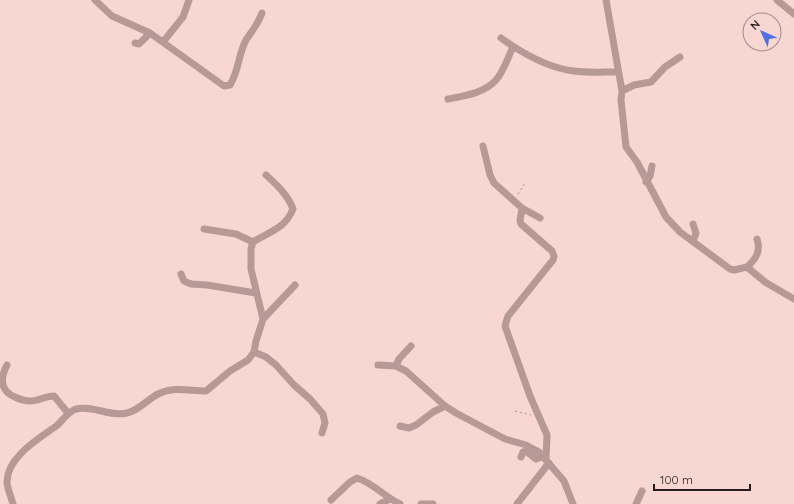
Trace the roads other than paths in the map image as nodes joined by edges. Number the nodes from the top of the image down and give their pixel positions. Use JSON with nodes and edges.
{"nodes":[{"id":1,"x":95,"y":0,"type":"edge"},
{"id":2,"x":189,"y":0,"type":"edge"},
{"id":3,"x":606,"y":0,"type":"edge"},
{"id":4,"x":777,"y":0,"type":"edge"},
{"id":5,"x":262,"y":13,"type":"dead end"},
{"id":6,"x":794,"y":14,"type":"edge"},
{"id":7,"x":150,"y":34,"type":"junction"},
{"id":8,"x":501,"y":38,"type":"dead end"},
{"id":9,"x":163,"y":42,"type":"junction"},
{"id":10,"x":135,"y":43,"type":"dead end"},
{"id":11,"x":513,"y":46,"type":"junction"},
{"id":12,"x":680,"y":57,"type":"dead end"},
{"id":13,"x":618,"y":72,"type":"junction"},
{"id":14,"x":622,"y":91,"type":"junction"},
{"id":15,"x":448,"y":99,"type":"dead end"},
{"id":16,"x":483,"y":146,"type":"dead end"},
{"id":17,"x":652,"y":166,"type":"dead end"},
{"id":18,"x":266,"y":175,"type":"dead end"},
{"id":19,"x":646,"y":182,"type":"junction"},
{"id":20,"x":522,"y":208,"type":"junction"},
{"id":21,"x":540,"y":218,"type":"dead end"},
{"id":22,"x":693,"y":224,"type":"dead end"},
{"id":23,"x":204,"y":229,"type":"dead end"},
{"id":24,"x":757,"y":239,"type":"dead end"},
{"id":25,"x":693,"y":241,"type":"junction"},
{"id":26,"x":253,"y":242,"type":"junction"},
{"id":27,"x":747,"y":267,"type":"junction"},
{"id":28,"x":181,"y":274,"type":"dead end"},
{"id":29,"x":295,"y":285,"type":"dead end"},
{"id":30,"x":256,"y":293,"type":"junction"},
{"id":31,"x":794,"y":299,"type":"edge"},
{"id":32,"x":263,"y":319,"type":"junction"},
{"id":33,"x":411,"y":346,"type":"dead end"},
{"id":34,"x":254,"y":352,"type":"junction"},
{"id":35,"x":8,"y":365,"type":"dead end"},
{"id":36,"x":378,"y":365,"type":"dead end"},
{"id":37,"x":396,"y":366,"type":"junction"},
{"id":38,"x":446,"y":406,"type":"junction"},
{"id":39,"x":68,"y":413,"type":"junction"},
{"id":40,"x":400,"y":426,"type":"dead end"},
{"id":41,"x":322,"y":433,"type":"dead end"},
{"id":42,"x":521,"y":457,"type":"dead end"},
{"id":43,"x":546,"y":460,"type":"junction"},
{"id":44,"x":642,"y":491,"type":"dead end"},
{"id":45,"x":390,"y":499,"type":"junction"},
{"id":46,"x":331,"y":500,"type":"dead end"},
{"id":47,"x":13,"y":504,"type":"edge"},
{"id":48,"x":380,"y":504,"type":"edge"},
{"id":49,"x":400,"y":504,"type":"edge"},
{"id":50,"x":420,"y":504,"type":"edge"},
{"id":51,"x":433,"y":504,"type":"edge"},
{"id":52,"x":517,"y":504,"type":"edge"},
{"id":53,"x":573,"y":504,"type":"edge"},
{"id":54,"x":636,"y":504,"type":"edge"}],
"edges":[{"from":1,"to":7,"type":"street"},
{"from":2,"to":9,"type":"street"},
{"from":3,"to":13,"type":"street"},
{"from":4,"to":6,"type":"street"},
{"from":5,"to":9,"type":"street"},
{"from":7,"to":9,"type":"street"},
{"from":7,"to":10,"type":"street"},
{"from":8,"to":11,"type":"street"},
{"from":11,"to":13,"type":"street"},
{"from":11,"to":15,"type":"street"},
{"from":12,"to":14,"type":"street"},
{"from":13,"to":14,"type":"street"},
{"from":14,"to":19,"type":"street"},
{"from":16,"to":20,"type":"street"},
{"from":17,"to":19,"type":"street"},
{"from":18,"to":26,"type":"street"},
{"from":19,"to":25,"type":"street"},
{"from":20,"to":21,"type":"street"},
{"from":20,"to":43,"type":"street"},
{"from":22,"to":25,"type":"street"},
{"from":23,"to":26,"type":"street"},
{"from":24,"to":27,"type":"street"},
{"from":25,"to":27,"type":"street"},
{"from":26,"to":30,"type":"street"},
{"from":27,"to":31,"type":"street"},
{"from":28,"to":30,"type":"street"},
{"from":29,"to":32,"type":"street"},
{"from":30,"to":32,"type":"street"},
{"from":32,"to":34,"type":"street"},
{"from":33,"to":37,"type":"street"},
{"from":34,"to":39,"type":"street"},
{"from":34,"to":41,"type":"street"},
{"from":35,"to":39,"type":"street"},
{"from":36,"to":37,"type":"street"},
{"from":37,"to":38,"type":"street"},
{"from":38,"to":40,"type":"street"},
{"from":38,"to":43,"type":"street"},
{"from":39,"to":47,"type":"street"},
{"from":42,"to":43,"type":"street"},
{"from":43,"to":52,"type":"street"},
{"from":43,"to":53,"type":"street"},
{"from":44,"to":54,"type":"street"},
{"from":45,"to":46,"type":"street"},
{"from":45,"to":48,"type":"street"},
{"from":45,"to":49,"type":"street"},
{"from":50,"to":51,"type":"street"}]}
